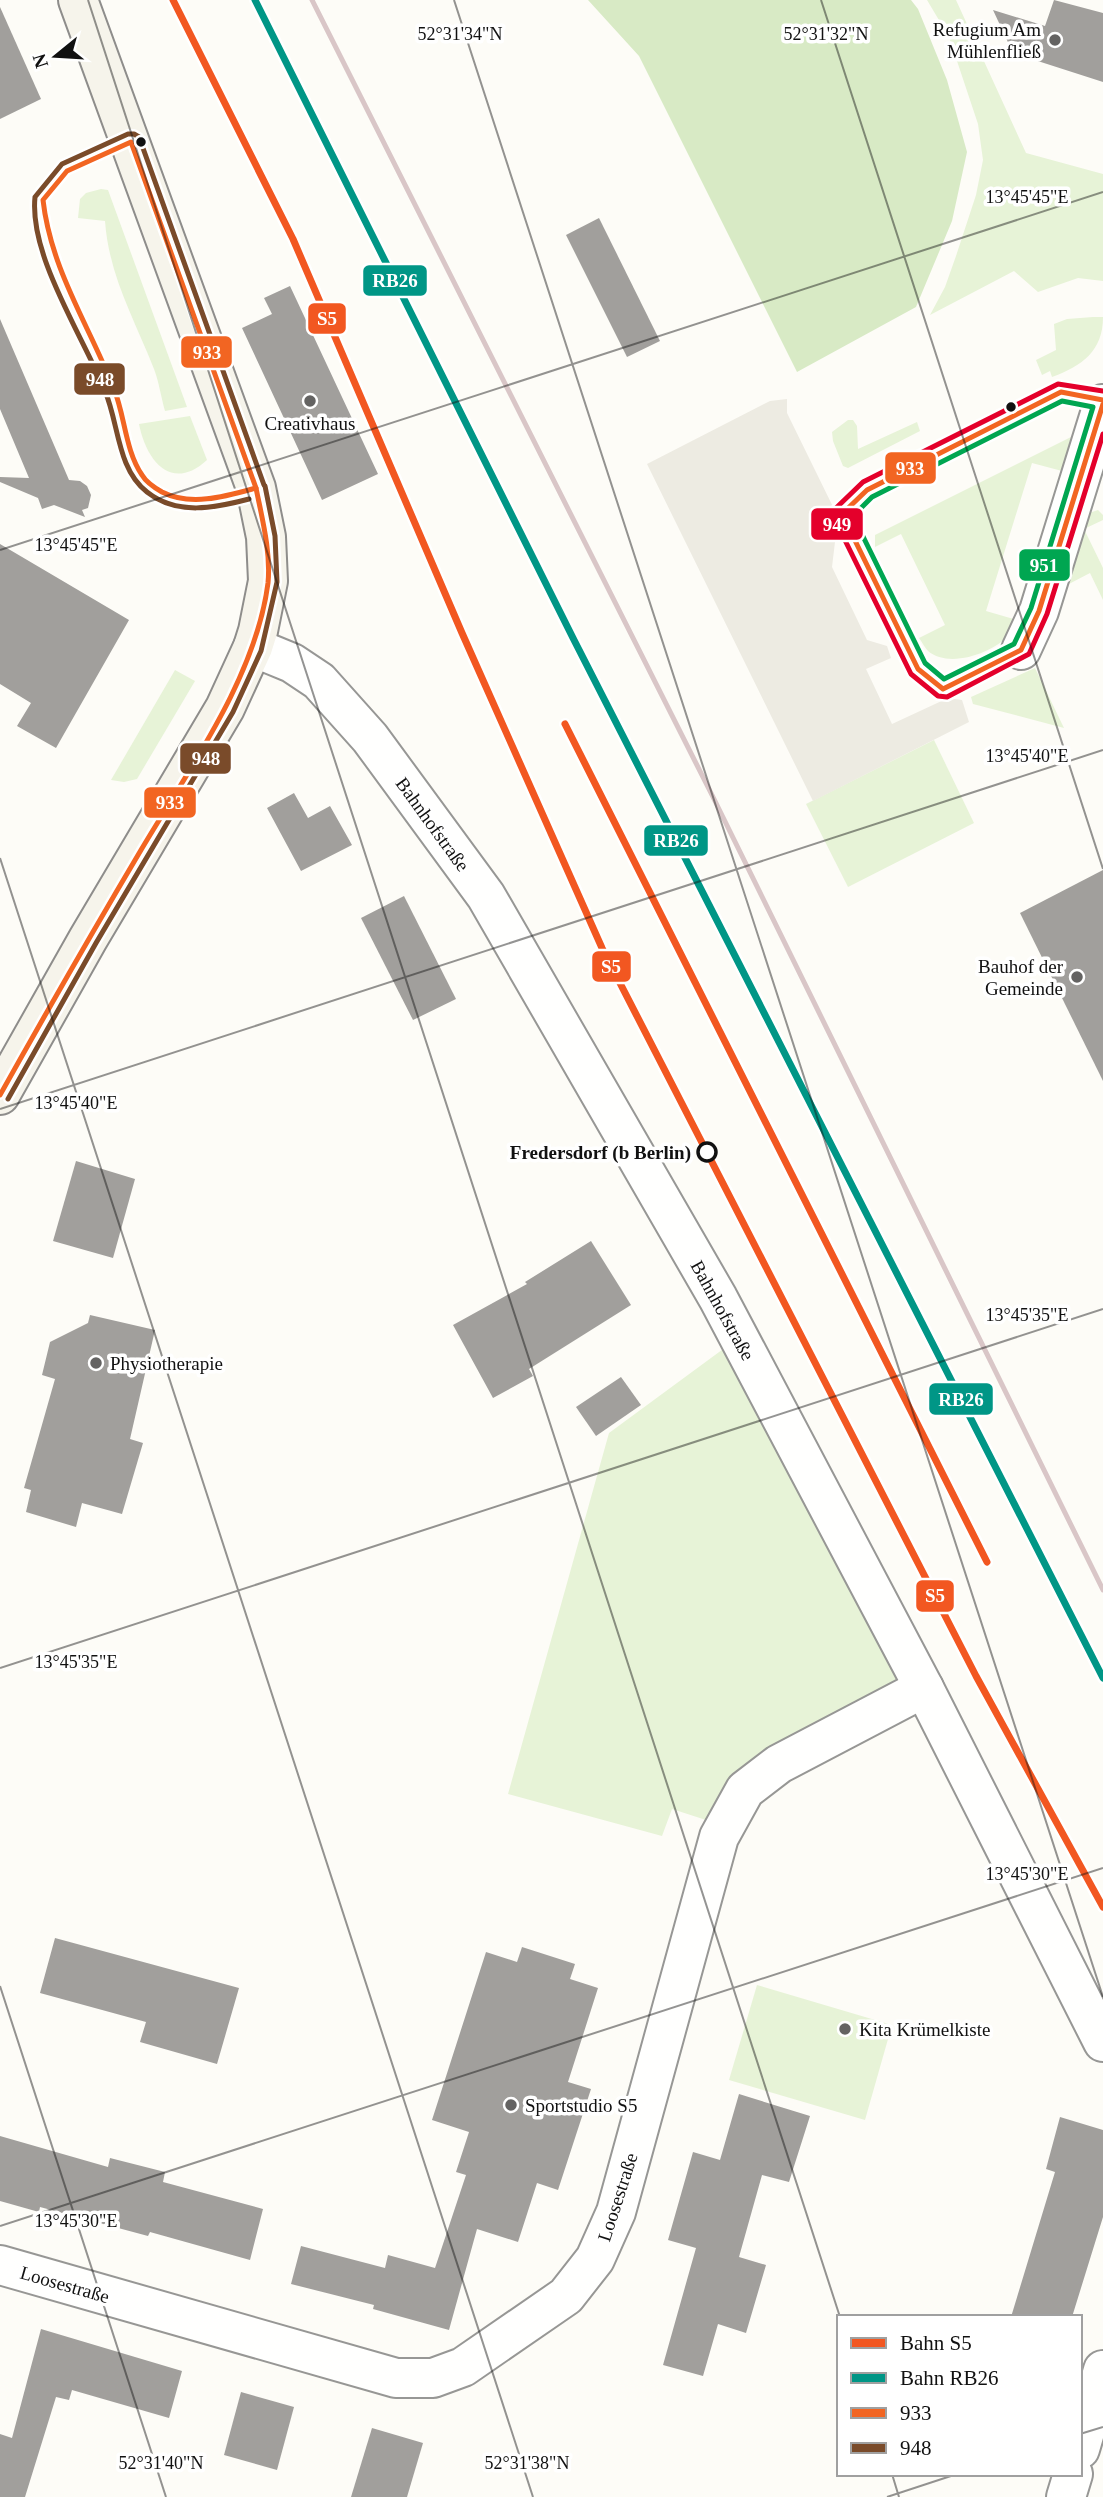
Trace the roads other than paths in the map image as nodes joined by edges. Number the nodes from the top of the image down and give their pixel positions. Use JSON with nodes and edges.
{"nodes":[{"id":1,"x":78,"y":0,"type":"edge"},
{"id":2,"x":1103,"y":404,"type":"edge"},
{"id":3,"x":253,"y":647,"type":"junction"},
{"id":4,"x":1021,"y":650,"type":"dead end"},
{"id":5,"x":0,"y":1095,"type":"edge"},
{"id":6,"x":924,"y":1688,"type":"junction"},
{"id":7,"x":1103,"y":2042,"type":"edge"},
{"id":8,"x":0,"y":2265,"type":"edge"},
{"id":9,"x":1103,"y":2370,"type":"edge"},
{"id":10,"x":1082,"y":2442,"type":"edge"},
{"id":11,"x":1072,"y":2476,"type":"edge"},
{"id":12,"x":1066,"y":2497,"type":"edge"}],
"edges":[{"from":1,"to":3,"type":"main road"},
{"from":2,"to":4,"type":"street"},
{"from":3,"to":5,"type":"main road"},
{"from":3,"to":6,"type":"street","name":"Bahnhofstraße"},
{"from":6,"to":7,"type":"street","name":"Bahnhofstraße"},
{"from":6,"to":8,"type":"street","name":"Loosestraße"},
{"from":9,"to":10,"type":"street"},
{"from":11,"to":12,"type":"street"}]}
